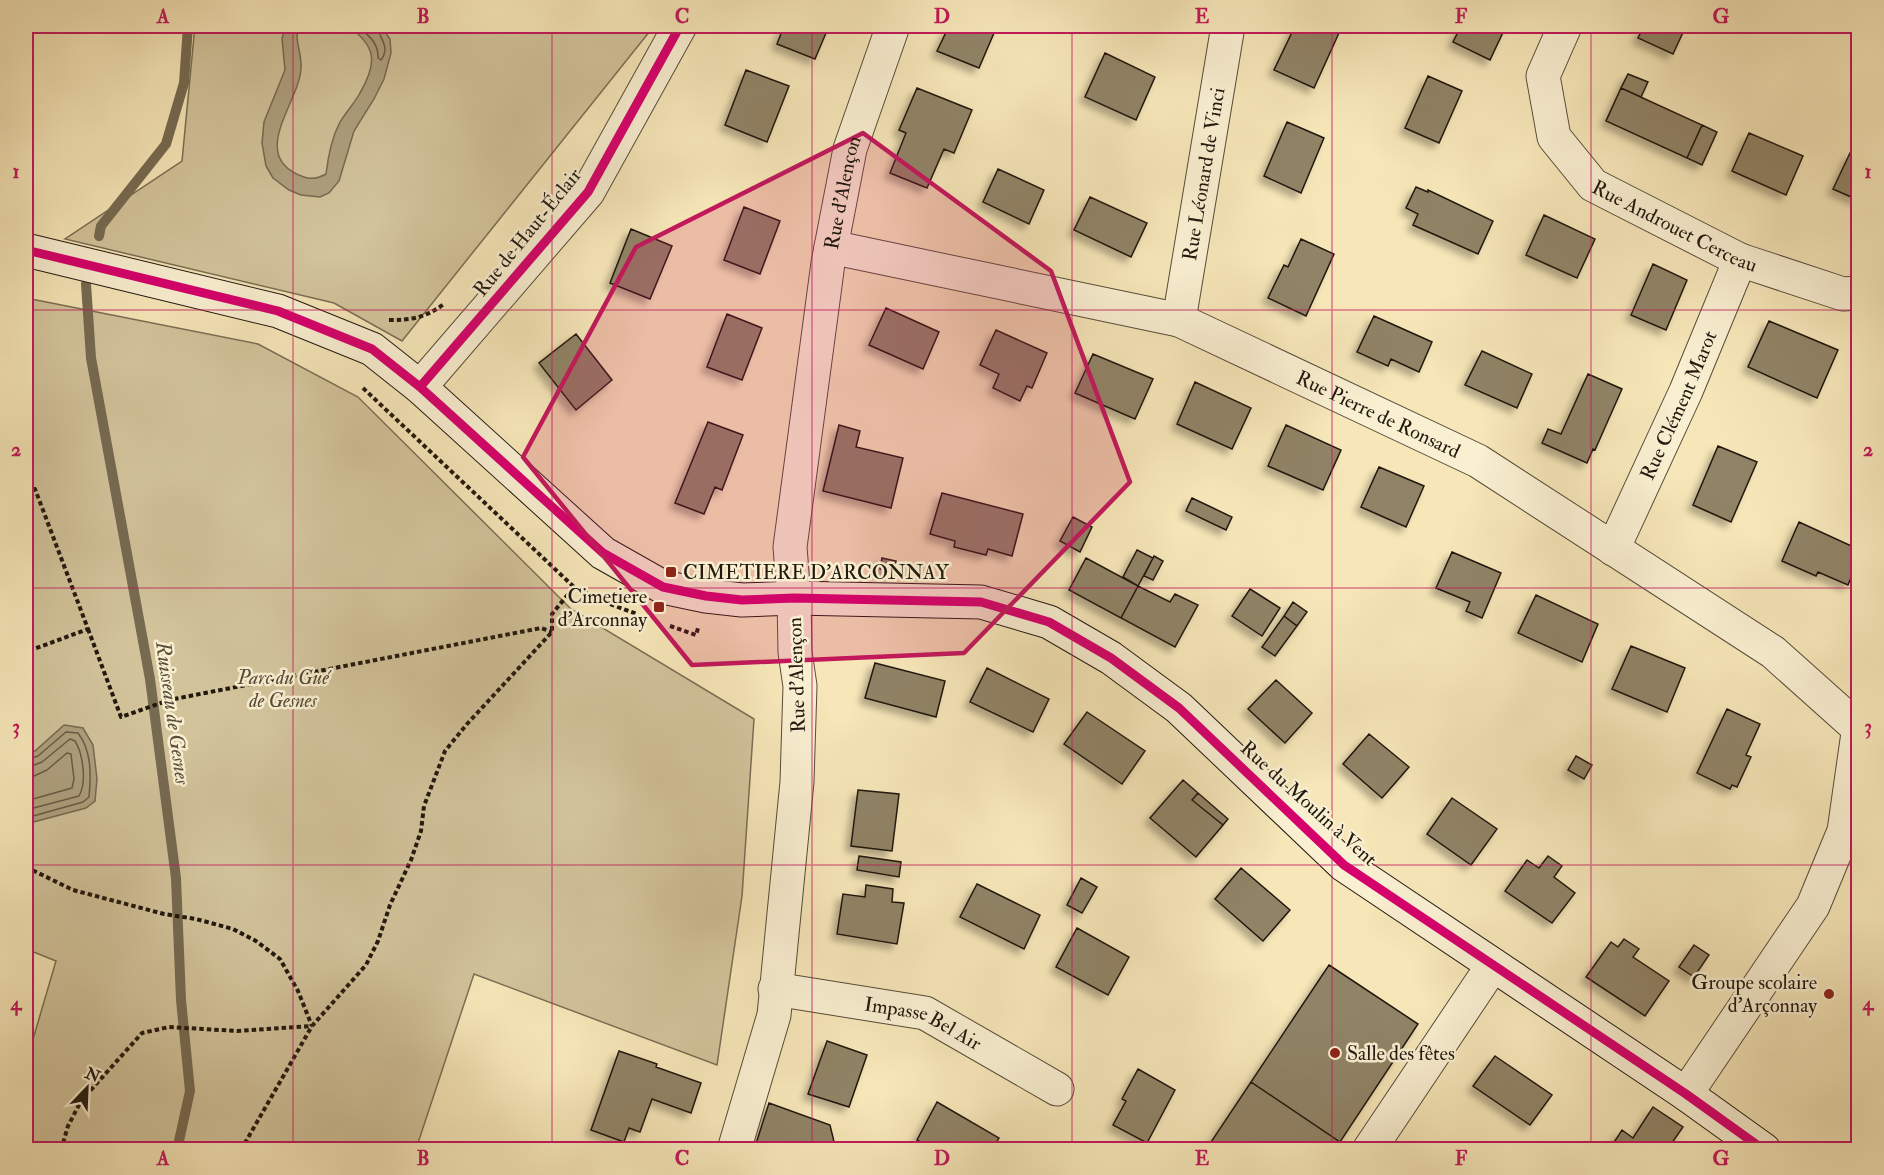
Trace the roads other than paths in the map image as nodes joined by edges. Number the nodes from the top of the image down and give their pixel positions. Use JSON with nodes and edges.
{"nodes":[{"id":1,"x":680,"y":26,"type":"edge"},
{"id":2,"x":894,"y":26,"type":"edge"},
{"id":3,"x":1228,"y":26,"type":"edge"},
{"id":4,"x":1565,"y":26,"type":"edge"},
{"id":5,"x":831,"y":247,"type":"junction"},
{"id":6,"x":26,"y":250,"type":"edge"},
{"id":7,"x":1740,"y":260,"type":"junction"},
{"id":8,"x":1858,"y":293,"type":"edge"},
{"id":9,"x":1179,"y":320,"type":"junction"},
{"id":10,"x":420,"y":387,"type":"junction"},
{"id":11,"x":1613,"y":549,"type":"junction"},
{"id":12,"x":795,"y":598,"type":"junction"},
{"id":13,"x":1858,"y":728,"type":"edge"},
{"id":14,"x":1858,"y":733,"type":"edge"},
{"id":15,"x":1493,"y":965,"type":"junction"},
{"id":16,"x":775,"y":989,"type":"junction"},
{"id":17,"x":1057,"y":1089,"type":"dead end"},
{"id":18,"x":1686,"y":1094,"type":"junction"},
{"id":19,"x":734,"y":1149,"type":"edge"},
{"id":20,"x":1369,"y":1149,"type":"edge"},
{"id":21,"x":1764,"y":1149,"type":"edge"}],
"edges":[{"from":1,"to":10,"type":"street","name":"Rue de Haut-Éclair"},
{"from":2,"to":5,"type":"street","name":"Rue d'Alençon"},
{"from":3,"to":9,"type":"street","name":"Rue Léonard de Vinci"},
{"from":4,"to":7,"type":"street","name":"Rue Androuet Cerceau"},
{"from":5,"to":9,"type":"street","name":"Rue Pierre de Ronsard"},
{"from":5,"to":12,"type":"street","name":"Rue d'Alençon"},
{"from":6,"to":10,"type":"street","name":"Rue du Moulin à Vent"},
{"from":7,"to":8,"type":"street","name":"Rue Androuet Cerceau"},
{"from":7,"to":11,"type":"street","name":"Rue Clément Marot"},
{"from":9,"to":11,"type":"street","name":"Rue Pierre de Ronsard"},
{"from":10,"to":12,"type":"street","name":"Rue du Moulin à Vent"},
{"from":11,"to":13,"type":"street","name":"Rue Pierre de Ronsard"},
{"from":12,"to":15,"type":"street","name":"Rue du Moulin à Vent"},
{"from":12,"to":16,"type":"street","name":"Rue d'Alençon"},
{"from":14,"to":18,"type":"street"},
{"from":15,"to":18,"type":"street","name":"Rue du Moulin à Vent"},
{"from":15,"to":20,"type":"street"},
{"from":16,"to":17,"type":"street","name":"Impasse Bel Air"},
{"from":16,"to":19,"type":"street","name":"Rue d'Alençon"},
{"from":18,"to":21,"type":"street","name":"Rue du Moulin à Vent"}]}
